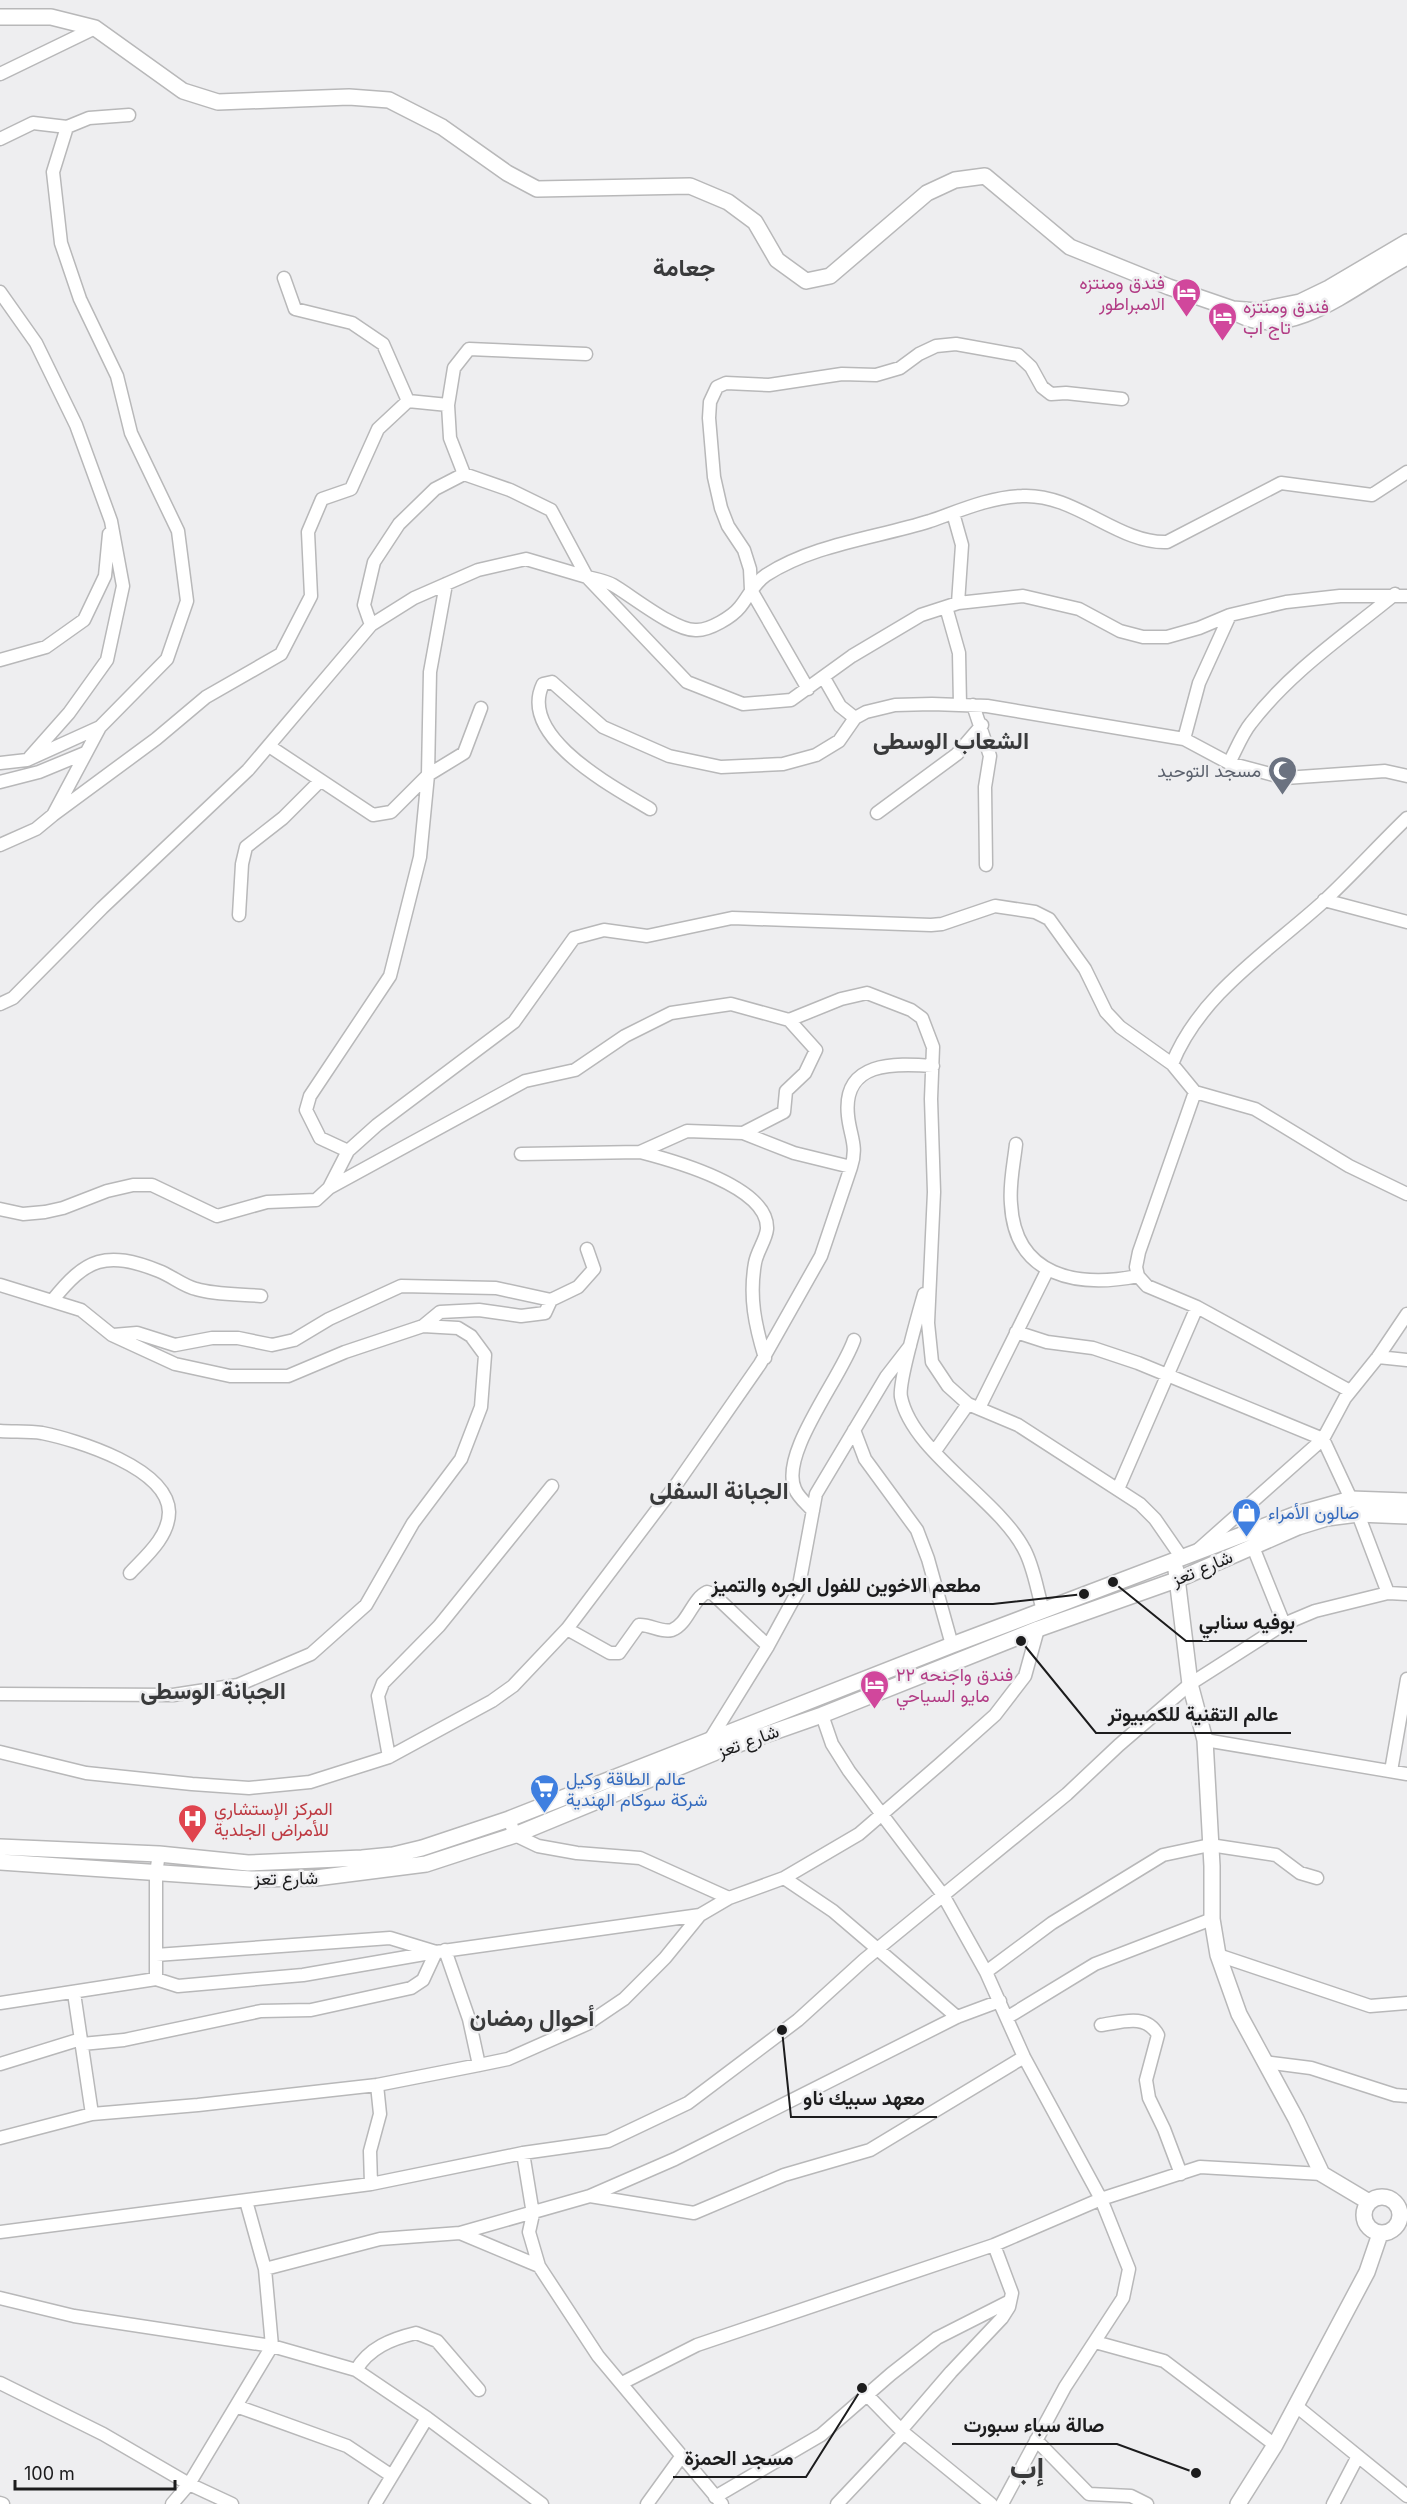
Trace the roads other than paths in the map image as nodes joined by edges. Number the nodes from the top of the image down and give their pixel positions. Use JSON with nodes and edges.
{"nodes":[{"id":1,"x":0,"y":17,"type":"edge"},
{"id":2,"x":94,"y":28,"type":"junction"},
{"id":3,"x":0,"y":74,"type":"edge"},
{"id":4,"x":129,"y":115,"type":"dead end"},
{"id":5,"x":67,"y":126,"type":"junction"},
{"id":6,"x":0,"y":139,"type":"edge"},
{"id":7,"x":1407,"y":242,"type":"edge"},
{"id":8,"x":1407,"y":257,"type":"edge"},
{"id":9,"x":284,"y":278,"type":"dead end"},
{"id":10,"x":0,"y":292,"type":"edge"},
{"id":11,"x":1233,"y":309,"type":"junction"},
{"id":12,"x":586,"y":354,"type":"dead end"},
{"id":13,"x":1122,"y":399,"type":"dead end"},
{"id":14,"x":408,"y":401,"type":"junction"},
{"id":15,"x":448,"y":405,"type":"junction"},
{"id":16,"x":1407,"y":472,"type":"edge"},
{"id":17,"x":464,"y":474,"type":"junction"},
{"id":18,"x":953,"y":513,"type":"junction"},
{"id":19,"x":111,"y":520,"type":"junction"},
{"id":20,"x":587,"y":576,"type":"junction"},
{"id":21,"x":446,"y":584,"type":"junction"},
{"id":22,"x":751,"y":590,"type":"junction"},
{"id":23,"x":1401,"y":595,"type":"edge"},
{"id":24,"x":952,"y":605,"type":"junction"},
{"id":25,"x":1230,"y":615,"type":"junction"},
{"id":26,"x":371,"y":625,"type":"junction"},
{"id":27,"x":0,"y":660,"type":"edge"},
{"id":28,"x":824,"y":678,"type":"junction"},
{"id":29,"x":808,"y":689,"type":"junction"},
{"id":30,"x":967,"y":705,"type":"junction"},
{"id":31,"x":481,"y":708,"type":"dead end"},
{"id":32,"x":855,"y":718,"type":"junction"},
{"id":33,"x":982,"y":725,"type":"junction"},
{"id":34,"x":100,"y":727,"type":"junction"},
{"id":35,"x":1184,"y":739,"type":"junction"},
{"id":36,"x":269,"y":746,"type":"junction"},
{"id":37,"x":85,"y":753,"type":"junction"},
{"id":38,"x":27,"y":760,"type":"junction"},
{"id":39,"x":0,"y":763,"type":"edge"},
{"id":40,"x":1229,"y":763,"type":"junction"},
{"id":41,"x":428,"y":775,"type":"junction"},
{"id":42,"x":1407,"y":776,"type":"edge"},
{"id":43,"x":320,"y":781,"type":"junction"},
{"id":44,"x":0,"y":782,"type":"edge"},
{"id":45,"x":650,"y":809,"type":"dead end"},
{"id":46,"x":877,"y":813,"type":"dead end"},
{"id":47,"x":53,"y":815,"type":"junction"},
{"id":48,"x":1407,"y":818,"type":"edge"},
{"id":49,"x":0,"y":844,"type":"edge"},
{"id":50,"x":986,"y":865,"type":"dead end"},
{"id":51,"x":1324,"y":900,"type":"junction"},
{"id":52,"x":239,"y":915,"type":"dead end"},
{"id":53,"x":1407,"y":922,"type":"edge"},
{"id":54,"x":0,"y":1004,"type":"edge"},
{"id":55,"x":789,"y":1020,"type":"junction"},
{"id":56,"x":1172,"y":1064,"type":"junction"},
{"id":57,"x":933,"y":1066,"type":"junction"},
{"id":58,"x":1195,"y":1092,"type":"junction"},
{"id":59,"x":743,"y":1133,"type":"junction"},
{"id":60,"x":1016,"y":1144,"type":"dead end"},
{"id":61,"x":348,"y":1151,"type":"junction"},
{"id":62,"x":640,"y":1152,"type":"junction"},
{"id":63,"x":521,"y":1154,"type":"dead end"},
{"id":64,"x":851,"y":1167,"type":"junction"},
{"id":65,"x":329,"y":1188,"type":"junction"},
{"id":66,"x":1407,"y":1194,"type":"edge"},
{"id":67,"x":0,"y":1209,"type":"edge"},
{"id":68,"x":587,"y":1249,"type":"dead end"},
{"id":69,"x":930,"y":1271,"type":"junction"},
{"id":70,"x":1047,"y":1271,"type":"junction"},
{"id":71,"x":1138,"y":1276,"type":"junction"},
{"id":72,"x":0,"y":1285,"type":"edge"},
{"id":73,"x":261,"y":1296,"type":"dead end"},
{"id":74,"x":551,"y":1299,"type":"junction"},
{"id":75,"x":52,"y":1301,"type":"junction"},
{"id":76,"x":1197,"y":1307,"type":"junction"},
{"id":77,"x":1407,"y":1314,"type":"edge"},
{"id":78,"x":423,"y":1326,"type":"junction"},
{"id":79,"x":1016,"y":1332,"type":"junction"},
{"id":80,"x":112,"y":1335,"type":"junction"},
{"id":81,"x":854,"y":1341,"type":"dead end"},
{"id":82,"x":910,"y":1346,"type":"junction"},
{"id":83,"x":765,"y":1358,"type":"junction"},
{"id":84,"x":1378,"y":1358,"type":"junction"},
{"id":85,"x":1407,"y":1360,"type":"edge"},
{"id":86,"x":1168,"y":1376,"type":"junction"},
{"id":87,"x":1350,"y":1391,"type":"junction"},
{"id":88,"x":973,"y":1406,"type":"junction"},
{"id":89,"x":854,"y":1430,"type":"junction"},
{"id":90,"x":0,"y":1431,"type":"edge"},
{"id":91,"x":1323,"y":1439,"type":"junction"},
{"id":92,"x":935,"y":1451,"type":"junction"},
{"id":93,"x":552,"y":1486,"type":"dead end"},
{"id":94,"x":1118,"y":1489,"type":"junction"},
{"id":95,"x":1351,"y":1499,"type":"junction"},
{"id":96,"x":1407,"y":1502,"type":"edge"},
{"id":97,"x":813,"y":1511,"type":"junction"},
{"id":98,"x":1359,"y":1514,"type":"junction"},
{"id":99,"x":1407,"y":1516,"type":"edge"},
{"id":100,"x":1252,"y":1546,"type":"junction"},
{"id":101,"x":1198,"y":1550,"type":"junction"},
{"id":102,"x":1178,"y":1559,"type":"junction"},
{"id":103,"x":130,"y":1573,"type":"dead end"},
{"id":104,"x":1179,"y":1579,"type":"junction"},
{"id":105,"x":1388,"y":1593,"type":"junction"},
{"id":106,"x":1407,"y":1594,"type":"edge"},
{"id":107,"x":1043,"y":1610,"type":"junction"},
{"id":108,"x":1284,"y":1624,"type":"junction"},
{"id":109,"x":567,"y":1629,"type":"junction"},
{"id":110,"x":1038,"y":1629,"type":"junction"},
{"id":111,"x":952,"y":1645,"type":"junction"},
{"id":112,"x":768,"y":1646,"type":"junction"},
{"id":113,"x":1407,"y":1679,"type":"edge"},
{"id":114,"x":1190,"y":1684,"type":"junction"},
{"id":115,"x":0,"y":1694,"type":"edge"},
{"id":116,"x":822,"y":1715,"type":"junction"},
{"id":117,"x":1205,"y":1740,"type":"junction"},
{"id":118,"x":714,"y":1745,"type":"junction"},
{"id":119,"x":0,"y":1752,"type":"edge"},
{"id":120,"x":390,"y":1756,"type":"junction"},
{"id":121,"x":1391,"y":1771,"type":"junction"},
{"id":122,"x":1407,"y":1774,"type":"edge"},
{"id":123,"x":881,"y":1814,"type":"junction"},
{"id":124,"x":510,"y":1819,"type":"junction"},
{"id":125,"x":515,"y":1835,"type":"junction"},
{"id":126,"x":1210,"y":1845,"type":"junction"},
{"id":127,"x":0,"y":1847,"type":"edge"},
{"id":128,"x":159,"y":1854,"type":"junction"},
{"id":129,"x":0,"y":1862,"type":"edge"},
{"id":130,"x":156,"y":1873,"type":"junction"},
{"id":131,"x":784,"y":1878,"type":"junction"},
{"id":132,"x":1317,"y":1878,"type":"dead end"},
{"id":133,"x":943,"y":1895,"type":"junction"},
{"id":134,"x":729,"y":1898,"type":"junction"},
{"id":135,"x":700,"y":1915,"type":"junction"},
{"id":136,"x":1212,"y":1919,"type":"junction"},
{"id":137,"x":879,"y":1949,"type":"junction"},
{"id":138,"x":441,"y":1951,"type":"junction"},
{"id":139,"x":156,"y":1955,"type":"junction"},
{"id":140,"x":1218,"y":1955,"type":"junction"},
{"id":141,"x":986,"y":1972,"type":"junction"},
{"id":142,"x":156,"y":1979,"type":"junction"},
{"id":143,"x":74,"y":1993,"type":"junction"},
{"id":144,"x":1000,"y":2001,"type":"junction"},
{"id":145,"x":0,"y":2003,"type":"edge"},
{"id":146,"x":1407,"y":2003,"type":"edge"},
{"id":147,"x":1008,"y":2016,"type":"junction"},
{"id":148,"x":957,"y":2017,"type":"junction"},
{"id":149,"x":1101,"y":2025,"type":"dead end"},
{"id":150,"x":81,"y":2042,"type":"junction"},
{"id":151,"x":1024,"y":2057,"type":"junction"},
{"id":152,"x":1264,"y":2062,"type":"junction"},
{"id":153,"x":0,"y":2064,"type":"edge"},
{"id":154,"x":479,"y":2065,"type":"junction"},
{"id":155,"x":377,"y":2085,"type":"junction"},
{"id":156,"x":1407,"y":2096,"type":"edge"},
{"id":157,"x":92,"y":2114,"type":"junction"},
{"id":158,"x":0,"y":2138,"type":"edge"},
{"id":159,"x":523,"y":2153,"type":"junction"},
{"id":160,"x":1180,"y":2174,"type":"junction"},
{"id":161,"x":1322,"y":2174,"type":"junction"},
{"id":162,"x":371,"y":2184,"type":"junction"},
{"id":163,"x":590,"y":2196,"type":"junction"},
{"id":164,"x":1101,"y":2199,"type":"junction"},
{"id":165,"x":246,"y":2201,"type":"junction"},
{"id":166,"x":1369,"y":2202,"type":"junction"},
{"id":167,"x":1404,"y":2212,"type":"edge"},
{"id":168,"x":533,"y":2214,"type":"junction"},
{"id":169,"x":0,"y":2232,"type":"edge"},
{"id":170,"x":460,"y":2233,"type":"junction"},
{"id":171,"x":1380,"y":2234,"type":"junction"},
{"id":172,"x":994,"y":2245,"type":"junction"},
{"id":173,"x":539,"y":2266,"type":"junction"},
{"id":174,"x":264,"y":2269,"type":"junction"},
{"id":175,"x":0,"y":2298,"type":"edge"},
{"id":176,"x":1010,"y":2301,"type":"junction"},
{"id":177,"x":1095,"y":2342,"type":"junction"},
{"id":178,"x":272,"y":2346,"type":"junction"},
{"id":179,"x":356,"y":2370,"type":"junction"},
{"id":180,"x":0,"y":2383,"type":"edge"},
{"id":181,"x":622,"y":2383,"type":"junction"},
{"id":182,"x":479,"y":2390,"type":"dead end"},
{"id":183,"x":867,"y":2395,"type":"junction"},
{"id":184,"x":1295,"y":2405,"type":"junction"},
{"id":185,"x":236,"y":2406,"type":"junction"},
{"id":186,"x":427,"y":2418,"type":"junction"},
{"id":187,"x":903,"y":2431,"type":"junction"},
{"id":188,"x":1036,"y":2440,"type":"junction"},
{"id":189,"x":1275,"y":2445,"type":"junction"},
{"id":190,"x":1358,"y":2456,"type":"junction"},
{"id":191,"x":681,"y":2457,"type":"junction"},
{"id":192,"x":392,"y":2476,"type":"junction"},
{"id":193,"x":189,"y":2484,"type":"junction"},
{"id":194,"x":1407,"y":2496,"type":"edge"},
{"id":195,"x":719,"y":2500,"type":"edge"},
{"id":196,"x":379,"y":2503,"type":"edge"},
{"id":197,"x":172,"y":2504,"type":"edge"},
{"id":198,"x":232,"y":2504,"type":"edge"},
{"id":199,"x":542,"y":2504,"type":"edge"},
{"id":200,"x":647,"y":2504,"type":"edge"},
{"id":201,"x":837,"y":2504,"type":"edge"},
{"id":202,"x":991,"y":2504,"type":"edge"},
{"id":203,"x":1002,"y":2504,"type":"edge"},
{"id":204,"x":1147,"y":2504,"type":"edge"},
{"id":205,"x":1238,"y":2504,"type":"edge"},
{"id":206,"x":1333,"y":2504,"type":"edge"}],
"edges":[{"from":1,"to":2,"type":"main road"},
{"from":2,"to":3,"type":"street"},
{"from":2,"to":11,"type":"main road"},
{"from":4,"to":5,"type":"street"},
{"from":5,"to":6,"type":"street"},
{"from":5,"to":34,"type":"street"},
{"from":7,"to":11,"type":"main road"},
{"from":8,"to":11,"type":"main road"},
{"from":9,"to":14,"type":"street"},
{"from":10,"to":19,"type":"street"},
{"from":12,"to":15,"type":"street"},
{"from":13,"to":22,"type":"street"},
{"from":14,"to":15,"type":"street"},
{"from":14,"to":47,"type":"street"},
{"from":15,"to":17,"type":"street"},
{"from":16,"to":18,"type":"street"},
{"from":17,"to":20,"type":"street"},
{"from":17,"to":26,"type":"street"},
{"from":18,"to":22,"type":"street"},
{"from":18,"to":24,"type":"street"},
{"from":19,"to":27,"type":"street"},
{"from":19,"to":38,"type":"street"},
{"from":20,"to":21,"type":"street"},
{"from":20,"to":22,"type":"street"},
{"from":20,"to":29,"type":"street"},
{"from":21,"to":26,"type":"street"},
{"from":21,"to":41,"type":"street"},
{"from":22,"to":29,"type":"street"},
{"from":23,"to":25,"type":"street"},
{"from":23,"to":40,"type":"street"},
{"from":24,"to":25,"type":"street"},
{"from":24,"to":28,"type":"street"},
{"from":24,"to":30,"type":"street"},
{"from":25,"to":35,"type":"street"},
{"from":26,"to":36,"type":"street"},
{"from":28,"to":29,"type":"street"},
{"from":28,"to":32,"type":"street"},
{"from":30,"to":32,"type":"street"},
{"from":30,"to":33,"type":"street"},
{"from":30,"to":35,"type":"street"},
{"from":31,"to":41,"type":"street"},
{"from":32,"to":45,"type":"street"},
{"from":33,"to":46,"type":"street"},
{"from":33,"to":50,"type":"street"},
{"from":34,"to":37,"type":"street"},
{"from":34,"to":38,"type":"street"},
{"from":35,"to":40,"type":"street"},
{"from":36,"to":43,"type":"street"},
{"from":36,"to":54,"type":"street"},
{"from":37,"to":44,"type":"street"},
{"from":37,"to":47,"type":"street"},
{"from":38,"to":39,"type":"street"},
{"from":40,"to":42,"type":"street"},
{"from":41,"to":43,"type":"street"},
{"from":41,"to":61,"type":"street"},
{"from":43,"to":52,"type":"street"},
{"from":47,"to":49,"type":"street"},
{"from":48,"to":51,"type":"street"},
{"from":51,"to":53,"type":"street"},
{"from":51,"to":56,"type":"street"},
{"from":55,"to":57,"type":"street"},
{"from":55,"to":59,"type":"street"},
{"from":55,"to":65,"type":"street"},
{"from":56,"to":58,"type":"street"},
{"from":56,"to":61,"type":"street"},
{"from":57,"to":64,"type":"street"},
{"from":57,"to":69,"type":"street"},
{"from":58,"to":66,"type":"street"},
{"from":58,"to":71,"type":"street"},
{"from":59,"to":62,"type":"street"},
{"from":59,"to":64,"type":"street"},
{"from":60,"to":70,"type":"street"},
{"from":61,"to":65,"type":"street"},
{"from":62,"to":63,"type":"street"},
{"from":62,"to":83,"type":"street"},
{"from":64,"to":83,"type":"street"},
{"from":65,"to":67,"type":"street"},
{"from":68,"to":74,"type":"street"},
{"from":69,"to":82,"type":"street"},
{"from":69,"to":88,"type":"street"},
{"from":70,"to":71,"type":"street"},
{"from":70,"to":79,"type":"street"},
{"from":71,"to":76,"type":"street"},
{"from":72,"to":75,"type":"street"},
{"from":73,"to":75,"type":"street"},
{"from":74,"to":78,"type":"street"},
{"from":74,"to":80,"type":"street"},
{"from":75,"to":80,"type":"street"},
{"from":76,"to":86,"type":"street"},
{"from":76,"to":87,"type":"street"},
{"from":77,"to":84,"type":"street"},
{"from":78,"to":80,"type":"street"},
{"from":78,"to":115,"type":"street"},
{"from":79,"to":86,"type":"street"},
{"from":79,"to":88,"type":"street"},
{"from":81,"to":97,"type":"street"},
{"from":82,"to":89,"type":"street"},
{"from":82,"to":92,"type":"street"},
{"from":83,"to":109,"type":"street"},
{"from":84,"to":85,"type":"street"},
{"from":84,"to":87,"type":"street"},
{"from":86,"to":91,"type":"street"},
{"from":86,"to":94,"type":"street"},
{"from":87,"to":91,"type":"street"},
{"from":88,"to":92,"type":"street"},
{"from":88,"to":94,"type":"street"},
{"from":89,"to":97,"type":"street"},
{"from":89,"to":111,"type":"street"},
{"from":90,"to":103,"type":"street"},
{"from":91,"to":95,"type":"street"},
{"from":91,"to":101,"type":"street"},
{"from":92,"to":107,"type":"street"},
{"from":93,"to":120,"type":"street"},
{"from":94,"to":102,"type":"street"},
{"from":95,"to":96,"type":"main road","name":"شارع تعز"},
{"from":95,"to":101,"type":"main road","name":"شارع تعز"},
{"from":97,"to":112,"type":"street"},
{"from":98,"to":99,"type":"main road","name":"شارع تعز"},
{"from":98,"to":100,"type":"main road","name":"شارع تعز"},
{"from":98,"to":105,"type":"street"},
{"from":100,"to":104,"type":"main road","name":"شارع تعز"},
{"from":100,"to":108,"type":"street"},
{"from":101,"to":102,"type":"main road","name":"شارع تعز"},
{"from":102,"to":104,"type":"main road"},
{"from":102,"to":107,"type":"main road","name":"شارع تعز"},
{"from":104,"to":110,"type":"main road","name":"شارع تعز"},
{"from":104,"to":114,"type":"main road"},
{"from":105,"to":106,"type":"street"},
{"from":105,"to":108,"type":"street"},
{"from":107,"to":111,"type":"main road","name":"شارع تعز"},
{"from":108,"to":114,"type":"street"},
{"from":109,"to":112,"type":"street"},
{"from":109,"to":120,"type":"street"},
{"from":110,"to":116,"type":"main road","name":"شارع تعز"},
{"from":110,"to":123,"type":"street"},
{"from":111,"to":118,"type":"main road","name":"شارع تعز"},
{"from":112,"to":118,"type":"street"},
{"from":113,"to":121,"type":"street"},
{"from":114,"to":117,"type":"main road"},
{"from":114,"to":133,"type":"street"},
{"from":116,"to":118,"type":"main road","name":"شارع تعز"},
{"from":116,"to":123,"type":"street"},
{"from":117,"to":121,"type":"street"},
{"from":117,"to":126,"type":"main road"},
{"from":118,"to":124,"type":"main road","name":"شارع تعز"},
{"from":118,"to":125,"type":"main road","name":"شارع تعز"},
{"from":119,"to":120,"type":"street"},
{"from":121,"to":122,"type":"street"},
{"from":123,"to":131,"type":"street"},
{"from":123,"to":133,"type":"street"},
{"from":124,"to":125,"type":"street"},
{"from":124,"to":128,"type":"main road","name":"شارع تعز"},
{"from":125,"to":130,"type":"main road","name":"شارع تعز"},
{"from":125,"to":134,"type":"street"},
{"from":126,"to":132,"type":"street"},
{"from":126,"to":136,"type":"main road"},
{"from":126,"to":141,"type":"street"},
{"from":127,"to":128,"type":"main road","name":"شارع تعز"},
{"from":128,"to":130,"type":"street"},
{"from":129,"to":130,"type":"main road","name":"شارع تعز"},
{"from":130,"to":139,"type":"street"},
{"from":131,"to":134,"type":"street"},
{"from":131,"to":137,"type":"street"},
{"from":133,"to":137,"type":"street"},
{"from":133,"to":141,"type":"street"},
{"from":134,"to":135,"type":"street"},
{"from":135,"to":138,"type":"street"},
{"from":135,"to":154,"type":"street"},
{"from":136,"to":140,"type":"main road"},
{"from":136,"to":147,"type":"street"},
{"from":137,"to":148,"type":"street"},
{"from":137,"to":159,"type":"street"},
{"from":138,"to":139,"type":"street"},
{"from":138,"to":142,"type":"street"},
{"from":138,"to":150,"type":"street"},
{"from":138,"to":154,"type":"street"},
{"from":139,"to":142,"type":"street"},
{"from":140,"to":146,"type":"street"},
{"from":140,"to":152,"type":"main road"},
{"from":141,"to":144,"type":"street"},
{"from":142,"to":143,"type":"street"},
{"from":143,"to":145,"type":"street"},
{"from":143,"to":150,"type":"street"},
{"from":144,"to":147,"type":"street"},
{"from":144,"to":148,"type":"street"},
{"from":147,"to":151,"type":"street"},
{"from":148,"to":163,"type":"street"},
{"from":149,"to":160,"type":"street"},
{"from":150,"to":153,"type":"street"},
{"from":150,"to":157,"type":"street"},
{"from":151,"to":163,"type":"street"},
{"from":151,"to":164,"type":"street"},
{"from":152,"to":156,"type":"street"},
{"from":152,"to":161,"type":"main road"},
{"from":154,"to":155,"type":"street"},
{"from":155,"to":157,"type":"street"},
{"from":155,"to":162,"type":"street"},
{"from":157,"to":158,"type":"street"},
{"from":159,"to":162,"type":"street"},
{"from":159,"to":168,"type":"street"},
{"from":160,"to":161,"type":"street"},
{"from":160,"to":164,"type":"street"},
{"from":161,"to":166,"type":"main road"},
{"from":162,"to":165,"type":"street"},
{"from":163,"to":168,"type":"street"},
{"from":164,"to":172,"type":"street"},
{"from":164,"to":177,"type":"street"},
{"from":165,"to":169,"type":"street"},
{"from":165,"to":174,"type":"street"},
{"from":166,"to":167,"type":"main road"},
{"from":166,"to":171,"type":"main road"},
{"from":167,"to":171,"type":"main road"},
{"from":168,"to":170,"type":"street"},
{"from":168,"to":173,"type":"street"},
{"from":170,"to":173,"type":"street"},
{"from":170,"to":174,"type":"street"},
{"from":171,"to":184,"type":"main road"},
{"from":172,"to":176,"type":"street"},
{"from":172,"to":181,"type":"street"},
{"from":173,"to":181,"type":"street"},
{"from":174,"to":178,"type":"street"},
{"from":175,"to":178,"type":"street"},
{"from":176,"to":183,"type":"street"},
{"from":176,"to":187,"type":"street"},
{"from":177,"to":188,"type":"street"},
{"from":177,"to":189,"type":"street"},
{"from":178,"to":179,"type":"street"},
{"from":178,"to":185,"type":"street"},
{"from":179,"to":182,"type":"street"},
{"from":179,"to":186,"type":"street"},
{"from":180,"to":193,"type":"street"},
{"from":181,"to":191,"type":"street"},
{"from":183,"to":187,"type":"street"},
{"from":183,"to":195,"type":"street"},
{"from":184,"to":189,"type":"main road"},
{"from":184,"to":190,"type":"street"},
{"from":185,"to":192,"type":"street"},
{"from":185,"to":193,"type":"street"},
{"from":186,"to":192,"type":"street"},
{"from":186,"to":199,"type":"street"},
{"from":187,"to":201,"type":"street"},
{"from":187,"to":202,"type":"street"},
{"from":188,"to":203,"type":"street"},
{"from":188,"to":204,"type":"street"},
{"from":189,"to":205,"type":"main road"},
{"from":190,"to":194,"type":"street"},
{"from":190,"to":206,"type":"street"},
{"from":191,"to":195,"type":"street"},
{"from":191,"to":200,"type":"street"},
{"from":192,"to":196,"type":"street"},
{"from":193,"to":197,"type":"street"},
{"from":193,"to":198,"type":"street"}]}
